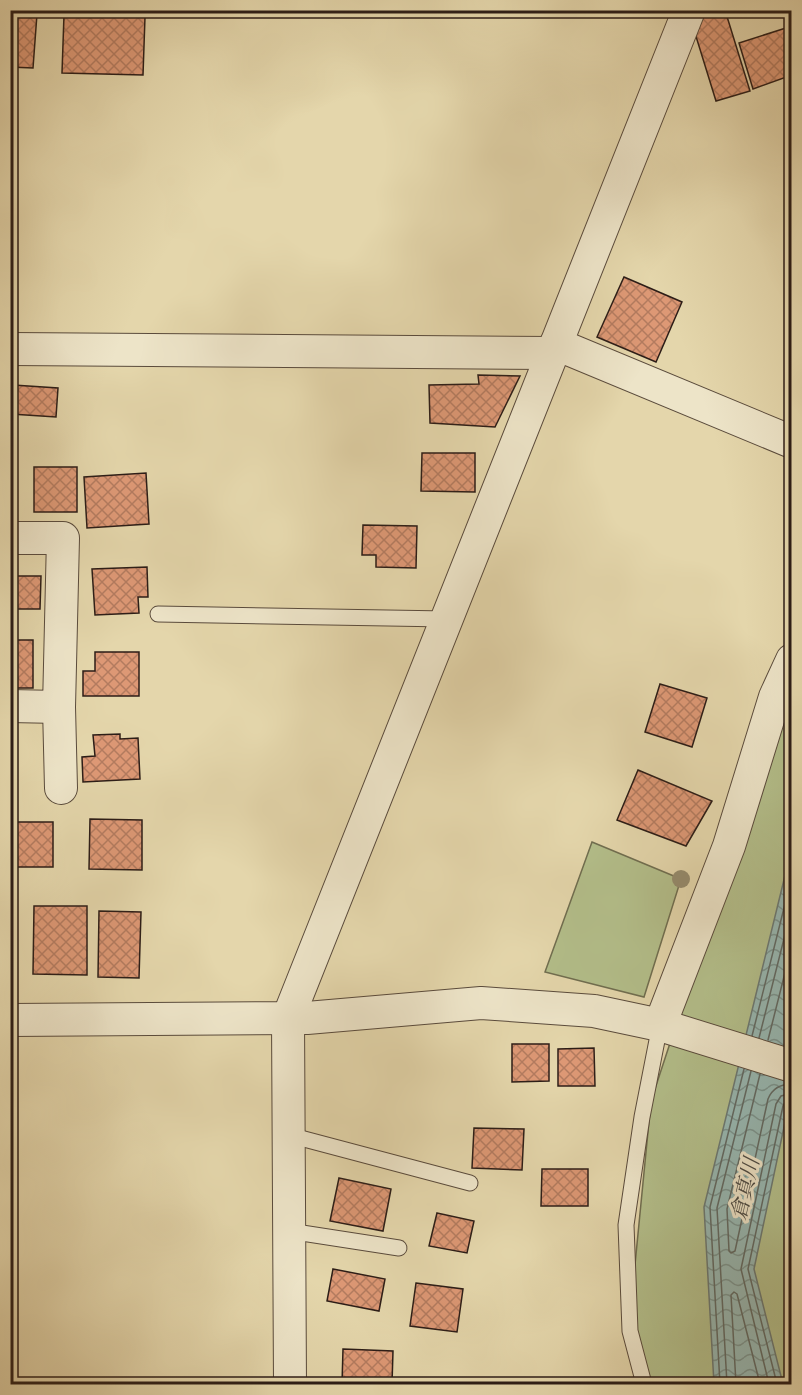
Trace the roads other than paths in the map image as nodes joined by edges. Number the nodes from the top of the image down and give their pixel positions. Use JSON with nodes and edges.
{"nodes":[{"id":1,"x":689,"y":10,"type":"edge"},
{"id":2,"x":555,"y":348,"type":"junction"},
{"id":3,"x":10,"y":349,"type":"edge"},
{"id":4,"x":792,"y":442,"type":"edge"},
{"id":5,"x":10,"y":538,"type":"edge"},
{"id":6,"x":158,"y":614,"type":"dead end"},
{"id":7,"x":447,"y":620,"type":"junction"},
{"id":8,"x":792,"y":660,"type":"edge"},
{"id":9,"x":10,"y":706,"type":"edge"},
{"id":10,"x":59,"y":706,"type":"junction"},
{"id":11,"x":62,"y":788,"type":"dead end"},
{"id":12,"x":288,"y":1018,"type":"junction"},
{"id":13,"x":10,"y":1020,"type":"edge"},
{"id":14,"x":669,"y":1028,"type":"junction"},
{"id":15,"x":792,"y":1066,"type":"edge"},
{"id":16,"x":289,"y":1134,"type":"junction"},
{"id":17,"x":470,"y":1183,"type":"dead end"},
{"id":18,"x":289,"y":1231,"type":"junction"},
{"id":19,"x":399,"y":1248,"type":"dead end"},
{"id":20,"x":290,"y":1384,"type":"edge"},
{"id":21,"x":644,"y":1384,"type":"edge"}],
"edges":[{"from":1,"to":2,"type":"street"},
{"from":2,"to":3,"type":"street"},
{"from":2,"to":4,"type":"street"},
{"from":2,"to":7,"type":"street"},
{"from":5,"to":10,"type":"street"},
{"from":6,"to":7,"type":"lane"},
{"from":7,"to":12,"type":"street"},
{"from":8,"to":14,"type":"street"},
{"from":9,"to":10,"type":"street"},
{"from":10,"to":11,"type":"street"},
{"from":12,"to":13,"type":"street"},
{"from":12,"to":14,"type":"street"},
{"from":12,"to":16,"type":"street"},
{"from":14,"to":15,"type":"street"},
{"from":14,"to":21,"type":"lane"},
{"from":16,"to":17,"type":"lane"},
{"from":16,"to":18,"type":"street"},
{"from":18,"to":19,"type":"lane"},
{"from":18,"to":20,"type":"street"}]}
